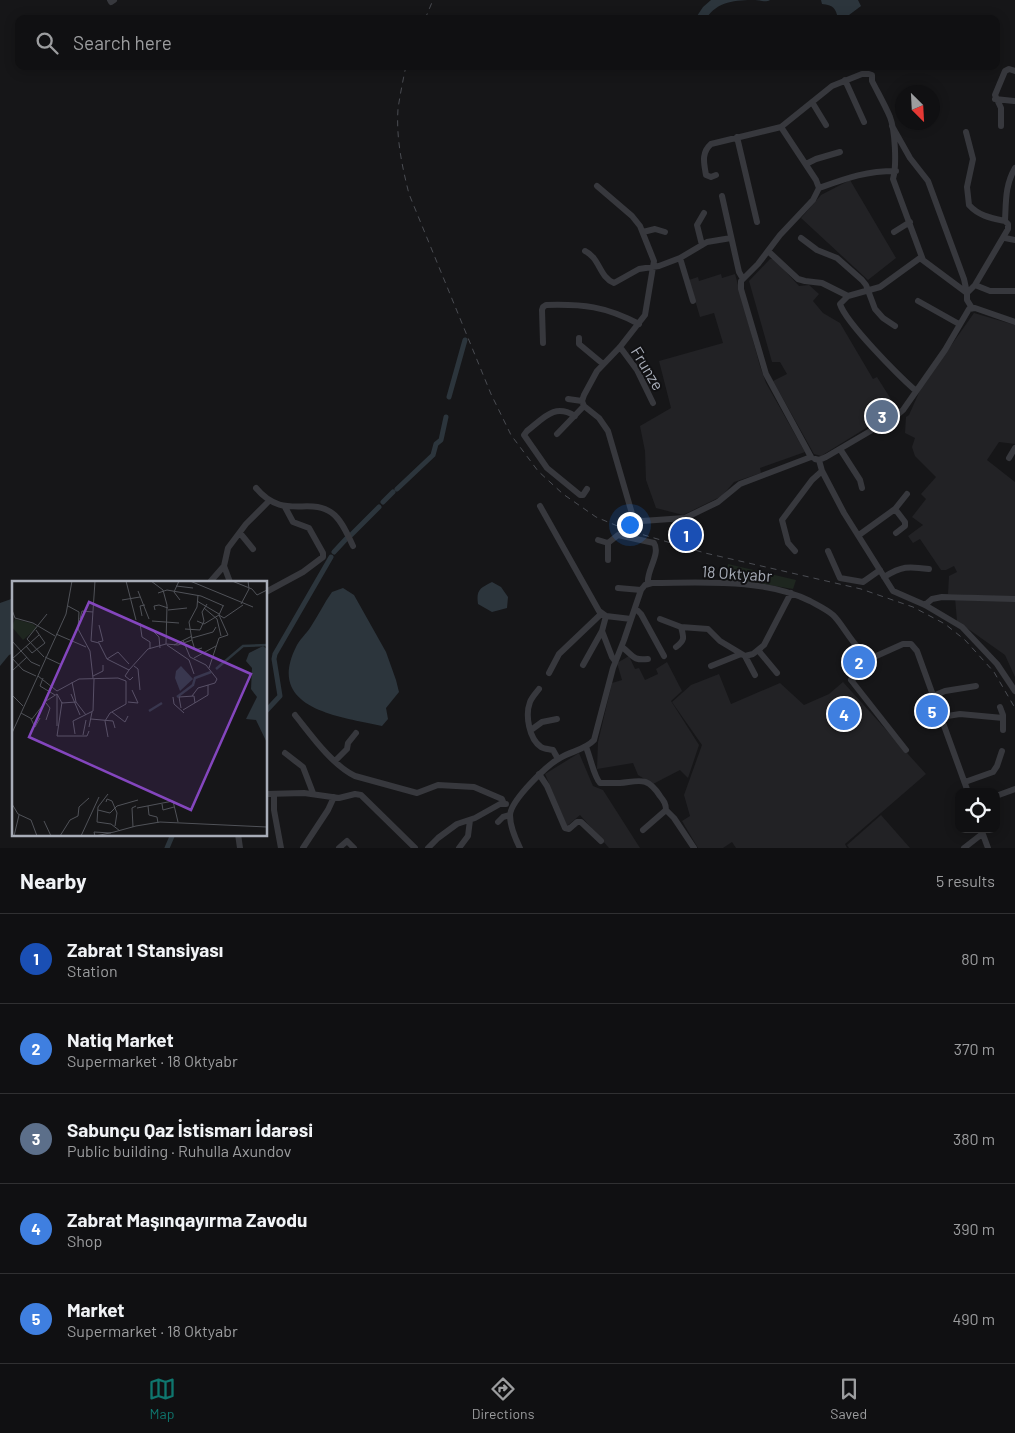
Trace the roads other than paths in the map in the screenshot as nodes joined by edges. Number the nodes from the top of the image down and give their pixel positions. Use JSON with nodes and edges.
{"nodes":[{"id":1,"x":1015,"y":71,"type":"edge"},
{"id":2,"x":845,"y":80,"type":"junction"},
{"id":3,"x":995,"y":99,"type":"junction"},
{"id":4,"x":1014,"y":101,"type":"edge"},
{"id":5,"x":812,"y":102,"type":"junction"},
{"id":6,"x":864,"y":122,"type":"dead end"},
{"id":7,"x":826,"y":125,"type":"dead end"},
{"id":8,"x":892,"y":126,"type":"junction"},
{"id":9,"x":1001,"y":126,"type":"dead end"},
{"id":10,"x":781,"y":127,"type":"junction"},
{"id":11,"x":966,"y":132,"type":"dead end"},
{"id":12,"x":737,"y":137,"type":"junction"},
{"id":13,"x":840,"y":152,"type":"dead end"},
{"id":14,"x":806,"y":164,"type":"junction"},
{"id":15,"x":1015,"y":168,"type":"edge"},
{"id":16,"x":896,"y":171,"type":"junction"},
{"id":17,"x":716,"y":175,"type":"dead end"},
{"id":18,"x":597,"y":186,"type":"dead end"},
{"id":19,"x":819,"y":188,"type":"junction"},
{"id":20,"x":722,"y":196,"type":"dead end"},
{"id":21,"x":704,"y":213,"type":"dead end"},
{"id":22,"x":757,"y":222,"type":"dead end"},
{"id":23,"x":910,"y":222,"type":"junction"},
{"id":24,"x":1009,"y":222,"type":"edge"},
{"id":25,"x":643,"y":232,"type":"junction"},
{"id":26,"x":665,"y":232,"type":"dead end"},
{"id":27,"x":894,"y":232,"type":"dead end"},
{"id":28,"x":731,"y":238,"type":"junction"},
{"id":29,"x":801,"y":238,"type":"dead end"},
{"id":30,"x":1005,"y":238,"type":"junction"},
{"id":31,"x":1015,"y":240,"type":"edge"},
{"id":32,"x":702,"y":245,"type":"junction"},
{"id":33,"x":585,"y":251,"type":"dead end"},
{"id":34,"x":768,"y":251,"type":"junction"},
{"id":35,"x":680,"y":258,"type":"junction"},
{"id":36,"x":923,"y":260,"type":"junction"},
{"id":37,"x":653,"y":267,"type":"junction"},
{"id":38,"x":743,"y":278,"type":"junction"},
{"id":39,"x":975,"y":285,"type":"junction"},
{"id":40,"x":868,"y":290,"type":"junction"},
{"id":41,"x":1015,"y":291,"type":"edge"},
{"id":42,"x":967,"y":293,"type":"junction"},
{"id":43,"x":848,"y":296,"type":"junction"},
{"id":44,"x":693,"y":301,"type":"dead end"},
{"id":45,"x":918,"y":301,"type":"dead end"},
{"id":46,"x":972,"y":308,"type":"junction"},
{"id":47,"x":1015,"y":322,"type":"edge"},
{"id":48,"x":639,"y":324,"type":"junction"},
{"id":49,"x":959,"y":324,"type":"junction"},
{"id":50,"x":894,"y":326,"type":"dead end"},
{"id":51,"x":579,"y":338,"type":"dead end"},
{"id":52,"x":543,"y":343,"type":"dead end"},
{"id":53,"x":620,"y":347,"type":"junction"},
{"id":54,"x":602,"y":364,"type":"junction"},
{"id":55,"x":916,"y":390,"type":"junction"},
{"id":56,"x":568,"y":399,"type":"dead end"},
{"id":57,"x":653,"y":403,"type":"dead end"},
{"id":58,"x":583,"y":404,"type":"junction"},
{"id":59,"x":575,"y":416,"type":"junction"},
{"id":60,"x":557,"y":434,"type":"dead end"},
{"id":61,"x":1015,"y":448,"type":"edge"},
{"id":62,"x":840,"y":449,"type":"junction"},
{"id":63,"x":811,"y":457,"type":"junction"},
{"id":64,"x":1010,"y":458,"type":"dead end"},
{"id":65,"x":819,"y":460,"type":"junction"},
{"id":66,"x":822,"y":471,"type":"junction"},
{"id":67,"x":256,"y":488,"type":"dead end"},
{"id":68,"x":862,"y":488,"type":"dead end"},
{"id":69,"x":587,"y":489,"type":"dead end"},
{"id":70,"x":907,"y":494,"type":"dead end"},
{"id":71,"x":269,"y":501,"type":"junction"},
{"id":72,"x":540,"y":506,"type":"dead end"},
{"id":73,"x":285,"y":507,"type":"junction"},
{"id":74,"x":895,"y":509,"type":"junction"},
{"id":75,"x":240,"y":532,"type":"junction"},
{"id":76,"x":896,"y":533,"type":"dead end"},
{"id":77,"x":858,"y":535,"type":"junction"},
{"id":78,"x":598,"y":540,"type":"dead end"},
{"id":79,"x":608,"y":543,"type":"junction"},
{"id":80,"x":353,"y":546,"type":"dead end"},
{"id":81,"x":254,"y":549,"type":"dead end"},
{"id":82,"x":795,"y":551,"type":"dead end"},
{"id":83,"x":828,"y":551,"type":"dead end"},
{"id":84,"x":608,"y":560,"type":"dead end"},
{"id":85,"x":224,"y":566,"type":"junction"},
{"id":86,"x":929,"y":569,"type":"dead end"},
{"id":87,"x":880,"y":570,"type":"junction"},
{"id":88,"x":884,"y":577,"type":"junction"},
{"id":89,"x":211,"y":581,"type":"edge"},
{"id":90,"x":230,"y":581,"type":"edge"},
{"id":91,"x":648,"y":584,"type":"junction"},
{"id":92,"x":618,"y":588,"type":"dead end"},
{"id":93,"x":641,"y":590,"type":"junction"},
{"id":94,"x":268,"y":591,"type":"edge"},
{"id":95,"x":790,"y":593,"type":"junction"},
{"id":96,"x":1015,"y":599,"type":"edge"},
{"id":97,"x":925,"y":606,"type":"junction"},
{"id":98,"x":635,"y":608,"type":"junction"},
{"id":99,"x":604,"y":615,"type":"junction"},
{"id":100,"x":631,"y":619,"type":"junction"},
{"id":101,"x":660,"y":619,"type":"dead end"},
{"id":102,"x":681,"y":627,"type":"junction"},
{"id":103,"x":602,"y":631,"type":"junction"},
{"id":104,"x":622,"y":646,"type":"junction"},
{"id":105,"x":676,"y":647,"type":"dead end"},
{"id":106,"x":758,"y":650,"type":"junction"},
{"id":107,"x":743,"y":655,"type":"junction"},
{"id":108,"x":664,"y":656,"type":"dead end"},
{"id":109,"x":874,"y":657,"type":"junction"},
{"id":110,"x":648,"y":659,"type":"dead end"},
{"id":111,"x":615,"y":661,"type":"junction"},
{"id":112,"x":583,"y":665,"type":"dead end"},
{"id":113,"x":711,"y":666,"type":"dead end"},
{"id":114,"x":549,"y":673,"type":"dead end"},
{"id":115,"x":777,"y":673,"type":"dead end"},
{"id":116,"x":755,"y":674,"type":"dead end"},
{"id":117,"x":976,"y":686,"type":"dead end"},
{"id":118,"x":540,"y":689,"type":"dead end"},
{"id":119,"x":1015,"y":691,"type":"edge"},
{"id":120,"x":933,"y":696,"type":"junction"},
{"id":121,"x":1000,"y":706,"type":"dead end"},
{"id":122,"x":295,"y":715,"type":"dead end"},
{"id":123,"x":941,"y":717,"type":"junction"},
{"id":124,"x":1003,"y":718,"type":"junction"},
{"id":125,"x":557,"y":719,"type":"dead end"},
{"id":126,"x":531,"y":730,"type":"junction"},
{"id":127,"x":1003,"y":730,"type":"dead end"},
{"id":128,"x":356,"y":733,"type":"dead end"},
{"id":129,"x":586,"y":747,"type":"junction"},
{"id":130,"x":906,"y":750,"type":"dead end"},
{"id":131,"x":1002,"y":751,"type":"dead end"},
{"id":132,"x":284,"y":753,"type":"dead end"},
{"id":133,"x":558,"y":759,"type":"junction"},
{"id":134,"x":335,"y":761,"type":"junction"},
{"id":135,"x":539,"y":774,"type":"junction"},
{"id":136,"x":965,"y":782,"type":"junction"},
{"id":137,"x":967,"y":788,"type":"edge"},
{"id":138,"x":1015,"y":789,"type":"edge"},
{"id":139,"x":312,"y":793,"type":"junction"},
{"id":140,"x":268,"y":794,"type":"edge"},
{"id":141,"x":274,"y":794,"type":"junction"},
{"id":142,"x":1000,"y":795,"type":"edge"},
{"id":143,"x":334,"y":797,"type":"junction"},
{"id":144,"x":504,"y":804,"type":"junction"},
{"id":145,"x":512,"y":807,"type":"junction"},
{"id":146,"x":666,"y":810,"type":"junction"},
{"id":147,"x":510,"y":815,"type":"junction"},
{"id":148,"x":470,"y":820,"type":"junction"},
{"id":149,"x":498,"y":822,"type":"dead end"},
{"id":150,"x":643,"y":830,"type":"dead end"},
{"id":151,"x":980,"y":833,"type":"edge"},
{"id":152,"x":981,"y":833,"type":"edge"},
{"id":153,"x":601,"y":841,"type":"dead end"},
{"id":154,"x":280,"y":848,"type":"edge"},
{"id":155,"x":302,"y":848,"type":"edge"},
{"id":156,"x":339,"y":848,"type":"edge"},
{"id":157,"x":354,"y":848,"type":"edge"},
{"id":158,"x":416,"y":848,"type":"edge"},
{"id":159,"x":428,"y":848,"type":"edge"},
{"id":160,"x":460,"y":848,"type":"edge"},
{"id":161,"x":520,"y":848,"type":"edge"},
{"id":162,"x":694,"y":848,"type":"edge"},
{"id":163,"x":964,"y":848,"type":"edge"},
{"id":164,"x":988,"y":848,"type":"edge"}],
"edges":[{"from":1,"to":3,"type":"street"},
{"from":2,"to":5,"type":"street"},
{"from":2,"to":6,"type":"street"},
{"from":2,"to":8,"type":"street"},
{"from":3,"to":4,"type":"street"},
{"from":3,"to":9,"type":"street"},
{"from":5,"to":7,"type":"street"},
{"from":5,"to":10,"type":"street"},
{"from":8,"to":16,"type":"street"},
{"from":8,"to":42,"type":"street"},
{"from":10,"to":12,"type":"street"},
{"from":10,"to":14,"type":"street"},
{"from":11,"to":24,"type":"street"},
{"from":12,"to":17,"type":"street"},
{"from":12,"to":22,"type":"street"},
{"from":13,"to":14,"type":"street"},
{"from":14,"to":19,"type":"street"},
{"from":15,"to":24,"type":"street"},
{"from":16,"to":19,"type":"street"},
{"from":16,"to":23,"type":"street"},
{"from":18,"to":25,"type":"street"},
{"from":19,"to":34,"type":"street"},
{"from":20,"to":28,"type":"street"},
{"from":21,"to":32,"type":"street"},
{"from":23,"to":27,"type":"street"},
{"from":23,"to":36,"type":"street"},
{"from":24,"to":30,"type":"street"},
{"from":25,"to":26,"type":"street"},
{"from":25,"to":37,"type":"street"},
{"from":28,"to":32,"type":"street"},
{"from":28,"to":38,"type":"street"},
{"from":29,"to":40,"type":"street"},
{"from":30,"to":31,"type":"street"},
{"from":30,"to":39,"type":"street"},
{"from":32,"to":35,"type":"street"},
{"from":33,"to":37,"type":"street"},
{"from":34,"to":38,"type":"street"},
{"from":34,"to":43,"type":"street"},
{"from":35,"to":37,"type":"street"},
{"from":35,"to":44,"type":"street"},
{"from":36,"to":40,"type":"street"},
{"from":36,"to":42,"type":"street"},
{"from":37,"to":48,"type":"street"},
{"from":38,"to":63,"type":"street"},
{"from":39,"to":41,"type":"street"},
{"from":39,"to":42,"type":"street"},
{"from":40,"to":43,"type":"street"},
{"from":40,"to":50,"type":"street"},
{"from":42,"to":46,"type":"street"},
{"from":43,"to":55,"type":"street"},
{"from":45,"to":49,"type":"street"},
{"from":46,"to":47,"type":"street"},
{"from":46,"to":49,"type":"street"},
{"from":48,"to":52,"type":"street"},
{"from":48,"to":53,"type":"street"},
{"from":49,"to":55,"type":"street"},
{"from":51,"to":54,"type":"street"},
{"from":53,"to":54,"type":"street"},
{"from":53,"to":57,"type":"street","name":"Frunze"},
{"from":54,"to":58,"type":"street"},
{"from":55,"to":62,"type":"street"},
{"from":56,"to":58,"type":"street"},
{"from":58,"to":59,"type":"street"},
{"from":58,"to":63,"type":"street"},
{"from":59,"to":60,"type":"street"},
{"from":59,"to":69,"type":"street"},
{"from":61,"to":64,"type":"street"},
{"from":62,"to":65,"type":"street"},
{"from":62,"to":68,"type":"street"},
{"from":63,"to":65,"type":"street"},
{"from":65,"to":66,"type":"street"},
{"from":66,"to":77,"type":"street"},
{"from":66,"to":82,"type":"street"},
{"from":67,"to":71,"type":"street"},
{"from":70,"to":74,"type":"street"},
{"from":71,"to":73,"type":"street"},
{"from":71,"to":75,"type":"street"},
{"from":72,"to":99,"type":"street"},
{"from":73,"to":80,"type":"street"},
{"from":73,"to":94,"type":"street"},
{"from":74,"to":76,"type":"street"},
{"from":74,"to":77,"type":"street"},
{"from":75,"to":81,"type":"street"},
{"from":75,"to":85,"type":"street"},
{"from":77,"to":87,"type":"street"},
{"from":78,"to":79,"type":"street"},
{"from":79,"to":84,"type":"street"},
{"from":79,"to":91,"type":"street"},
{"from":83,"to":87,"type":"street"},
{"from":85,"to":89,"type":"street"},
{"from":85,"to":90,"type":"street"},
{"from":86,"to":88,"type":"street"},
{"from":87,"to":88,"type":"street"},
{"from":88,"to":97,"type":"street"},
{"from":91,"to":93,"type":"street"},
{"from":91,"to":95,"type":"street","name":"18 Oktyabr"},
{"from":92,"to":93,"type":"street"},
{"from":93,"to":98,"type":"street"},
{"from":95,"to":106,"type":"street"},
{"from":95,"to":109,"type":"street","name":"18 Oktyabr"},
{"from":96,"to":97,"type":"street"},
{"from":97,"to":119,"type":"street"},
{"from":98,"to":100,"type":"street"},
{"from":98,"to":108,"type":"street"},
{"from":99,"to":100,"type":"street"},
{"from":99,"to":103,"type":"street"},
{"from":99,"to":114,"type":"street"},
{"from":100,"to":104,"type":"street"},
{"from":101,"to":102,"type":"street"},
{"from":102,"to":105,"type":"street"},
{"from":102,"to":107,"type":"street"},
{"from":103,"to":111,"type":"street"},
{"from":103,"to":112,"type":"street"},
{"from":104,"to":110,"type":"street"},
{"from":104,"to":111,"type":"street"},
{"from":106,"to":107,"type":"street"},
{"from":106,"to":115,"type":"street"},
{"from":107,"to":113,"type":"street"},
{"from":107,"to":116,"type":"street"},
{"from":109,"to":120,"type":"street"},
{"from":109,"to":130,"type":"street"},
{"from":111,"to":129,"type":"street"},
{"from":117,"to":120,"type":"street"},
{"from":118,"to":126,"type":"street"},
{"from":120,"to":123,"type":"street"},
{"from":121,"to":124,"type":"street"},
{"from":122,"to":134,"type":"street"},
{"from":123,"to":124,"type":"street"},
{"from":123,"to":136,"type":"street"},
{"from":124,"to":127,"type":"street"},
{"from":125,"to":126,"type":"street"},
{"from":126,"to":133,"type":"street"},
{"from":128,"to":134,"type":"street"},
{"from":129,"to":133,"type":"street"},
{"from":129,"to":146,"type":"street"},
{"from":131,"to":136,"type":"street"},
{"from":132,"to":139,"type":"street"},
{"from":133,"to":135,"type":"street"},
{"from":134,"to":144,"type":"street"},
{"from":135,"to":145,"type":"street"},
{"from":135,"to":153,"type":"street"},
{"from":136,"to":137,"type":"street"},
{"from":138,"to":142,"type":"street"},
{"from":139,"to":141,"type":"street"},
{"from":139,"to":143,"type":"street"},
{"from":140,"to":141,"type":"street"},
{"from":141,"to":154,"type":"street"},
{"from":143,"to":155,"type":"street"},
{"from":143,"to":158,"type":"street"},
{"from":144,"to":145,"type":"street"},
{"from":144,"to":148,"type":"street"},
{"from":145,"to":147,"type":"street"},
{"from":146,"to":150,"type":"street"},
{"from":146,"to":162,"type":"street"},
{"from":147,"to":149,"type":"street"},
{"from":147,"to":161,"type":"street"},
{"from":148,"to":159,"type":"street"},
{"from":148,"to":160,"type":"street"},
{"from":151,"to":163,"type":"street"},
{"from":152,"to":164,"type":"street"},
{"from":156,"to":157,"type":"street"}]}
